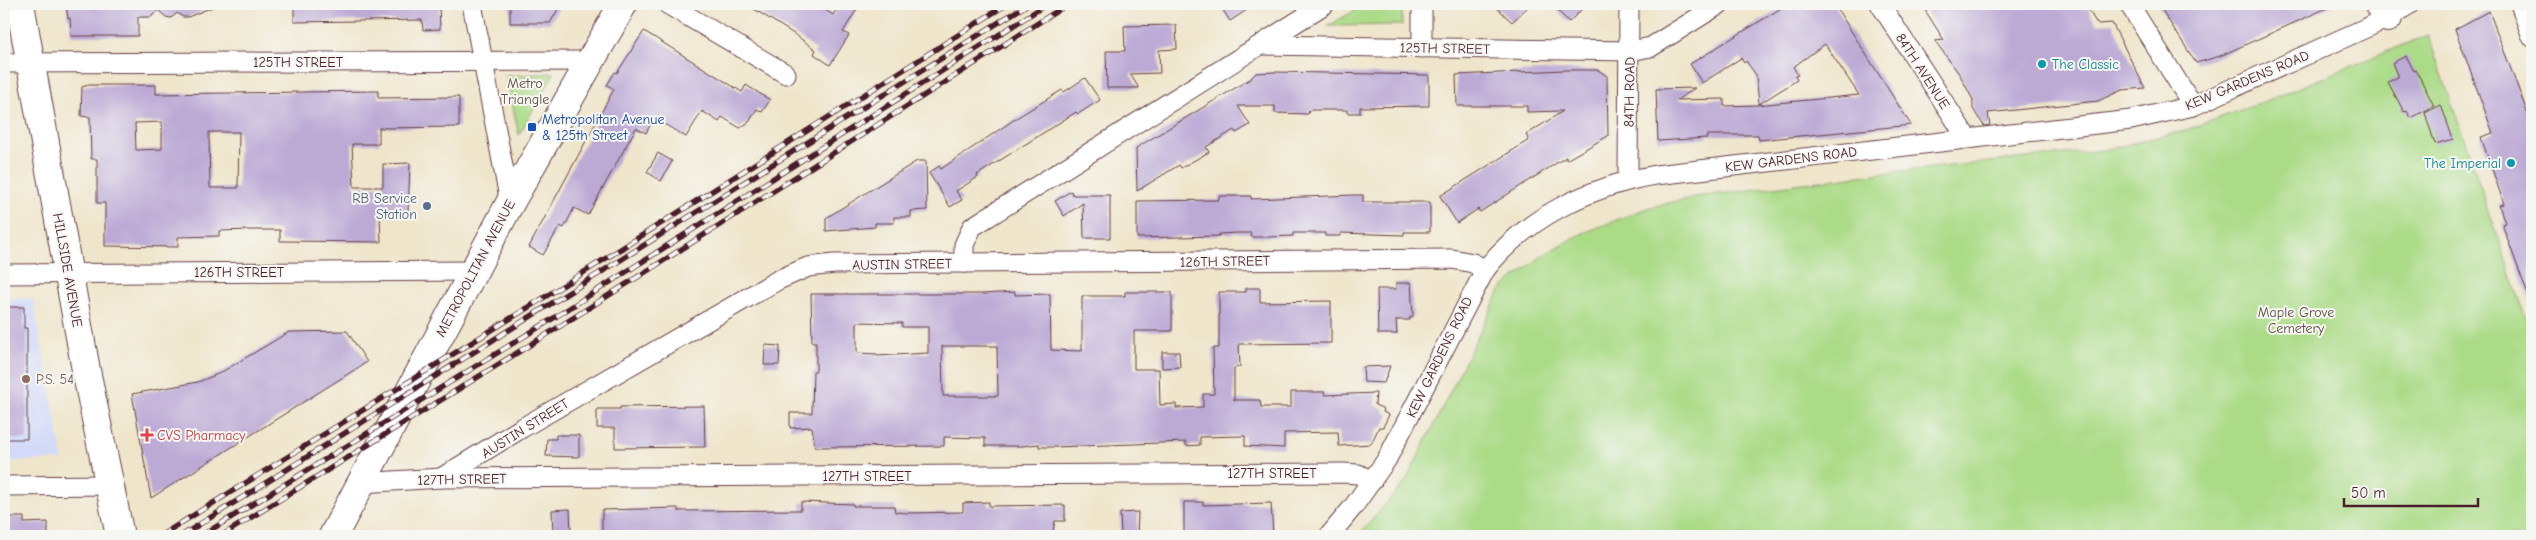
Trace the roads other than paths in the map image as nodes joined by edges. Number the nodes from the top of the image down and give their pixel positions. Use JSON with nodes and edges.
{"nodes":[{"id":1,"x":20,"y":4,"type":"edge"},
{"id":2,"x":472,"y":4,"type":"edge"},
{"id":3,"x":623,"y":4,"type":"edge"},
{"id":4,"x":668,"y":4,"type":"edge"},
{"id":5,"x":1325,"y":4,"type":"edge"},
{"id":6,"x":1422,"y":4,"type":"edge"},
{"id":7,"x":1629,"y":4,"type":"edge"},
{"id":8,"x":1720,"y":4,"type":"edge"},
{"id":9,"x":1880,"y":4,"type":"edge"},
{"id":10,"x":2129,"y":4,"type":"edge"},
{"id":11,"x":2410,"y":4,"type":"edge"},
{"id":12,"x":2520,"y":4,"type":"edge"},
{"id":13,"x":2383,"y":11,"type":"edge"},
{"id":14,"x":2532,"y":37,"type":"edge"},
{"id":15,"x":1261,"y":44,"type":"junction"},
{"id":16,"x":1422,"y":48,"type":"junction"},
{"id":17,"x":1630,"y":51,"type":"junction"},
{"id":18,"x":592,"y":61,"type":"junction"},
{"id":19,"x":482,"y":62,"type":"junction"},
{"id":20,"x":4,"y":63,"type":"edge"},
{"id":21,"x":31,"y":63,"type":"junction"},
{"id":22,"x":786,"y":74,"type":"dead end"},
{"id":23,"x":2193,"y":106,"type":"junction"},
{"id":24,"x":1967,"y":138,"type":"junction"},
{"id":25,"x":1628,"y":180,"type":"junction"},
{"id":26,"x":510,"y":203,"type":"junction"},
{"id":27,"x":964,"y":263,"type":"junction"},
{"id":28,"x":1485,"y":270,"type":"junction"},
{"id":29,"x":474,"y":271,"type":"junction"},
{"id":30,"x":4,"y":274,"type":"edge"},
{"id":31,"x":69,"y":274,"type":"junction"},
{"id":32,"x":442,"y":478,"type":"junction"},
{"id":33,"x":1372,"y":481,"type":"junction"},
{"id":34,"x":360,"y":483,"type":"junction"},
{"id":35,"x":110,"y":485,"type":"junction"},
{"id":36,"x":4,"y":486,"type":"edge"},
{"id":37,"x":120,"y":536,"type":"edge"},
{"id":38,"x":333,"y":536,"type":"edge"},
{"id":39,"x":1329,"y":536,"type":"edge"}],
"edges":[{"from":1,"to":21,"type":"main road","name":"HILLSIDE AVENUE"},
{"from":2,"to":19,"type":"street"},
{"from":3,"to":18,"type":"main road","name":"METROPOLITAN AVENUE"},
{"from":4,"to":22,"type":"street"},
{"from":5,"to":15,"type":"street","name":"AUSTIN STREET"},
{"from":6,"to":16,"type":"street"},
{"from":7,"to":17,"type":"street","name":"84TH ROAD"},
{"from":8,"to":17,"type":"street","name":"125TH STREET"},
{"from":9,"to":24,"type":"street","name":"84TH AVENUE"},
{"from":10,"to":23,"type":"street"},
{"from":11,"to":13,"type":"street","name":"KEW GARDENS ROAD"},
{"from":12,"to":14,"type":"street"},
{"from":13,"to":23,"type":"street","name":"KEW GARDENS ROAD"},
{"from":15,"to":16,"type":"street","name":"125TH STREET"},
{"from":15,"to":27,"type":"street","name":"AUSTIN STREET"},
{"from":16,"to":17,"type":"street","name":"125TH STREET"},
{"from":17,"to":25,"type":"street","name":"84TH ROAD"},
{"from":18,"to":19,"type":"street","name":"125TH STREET"},
{"from":18,"to":26,"type":"main road","name":"METROPOLITAN AVENUE"},
{"from":19,"to":21,"type":"street","name":"125TH STREET"},
{"from":19,"to":26,"type":"street"},
{"from":20,"to":21,"type":"street","name":"125TH STREET"},
{"from":21,"to":31,"type":"main road","name":"HILLSIDE AVENUE"},
{"from":23,"to":24,"type":"street","name":"KEW GARDENS ROAD"},
{"from":24,"to":25,"type":"street","name":"KEW GARDENS ROAD"},
{"from":25,"to":28,"type":"street","name":"KEW GARDENS ROAD"},
{"from":26,"to":29,"type":"main road","name":"METROPOLITAN AVENUE"},
{"from":27,"to":28,"type":"street","name":"126TH STREET"},
{"from":27,"to":32,"type":"street","name":"AUSTIN STREET"},
{"from":28,"to":33,"type":"street","name":"KEW GARDENS ROAD"},
{"from":29,"to":31,"type":"street","name":"126TH STREET"},
{"from":29,"to":34,"type":"main road","name":"METROPOLITAN AVENUE"},
{"from":30,"to":31,"type":"street","name":"126TH STREET"},
{"from":31,"to":35,"type":"main road","name":"HILLSIDE AVENUE"},
{"from":32,"to":33,"type":"street","name":"127TH STREET"},
{"from":32,"to":34,"type":"street","name":"127TH STREET"},
{"from":33,"to":39,"type":"street","name":"KEW GARDENS ROAD"},
{"from":34,"to":38,"type":"main road","name":"METROPOLITAN AVENUE"},
{"from":35,"to":36,"type":"street"},
{"from":35,"to":37,"type":"main road","name":"HILLSIDE AVENUE"}]}
